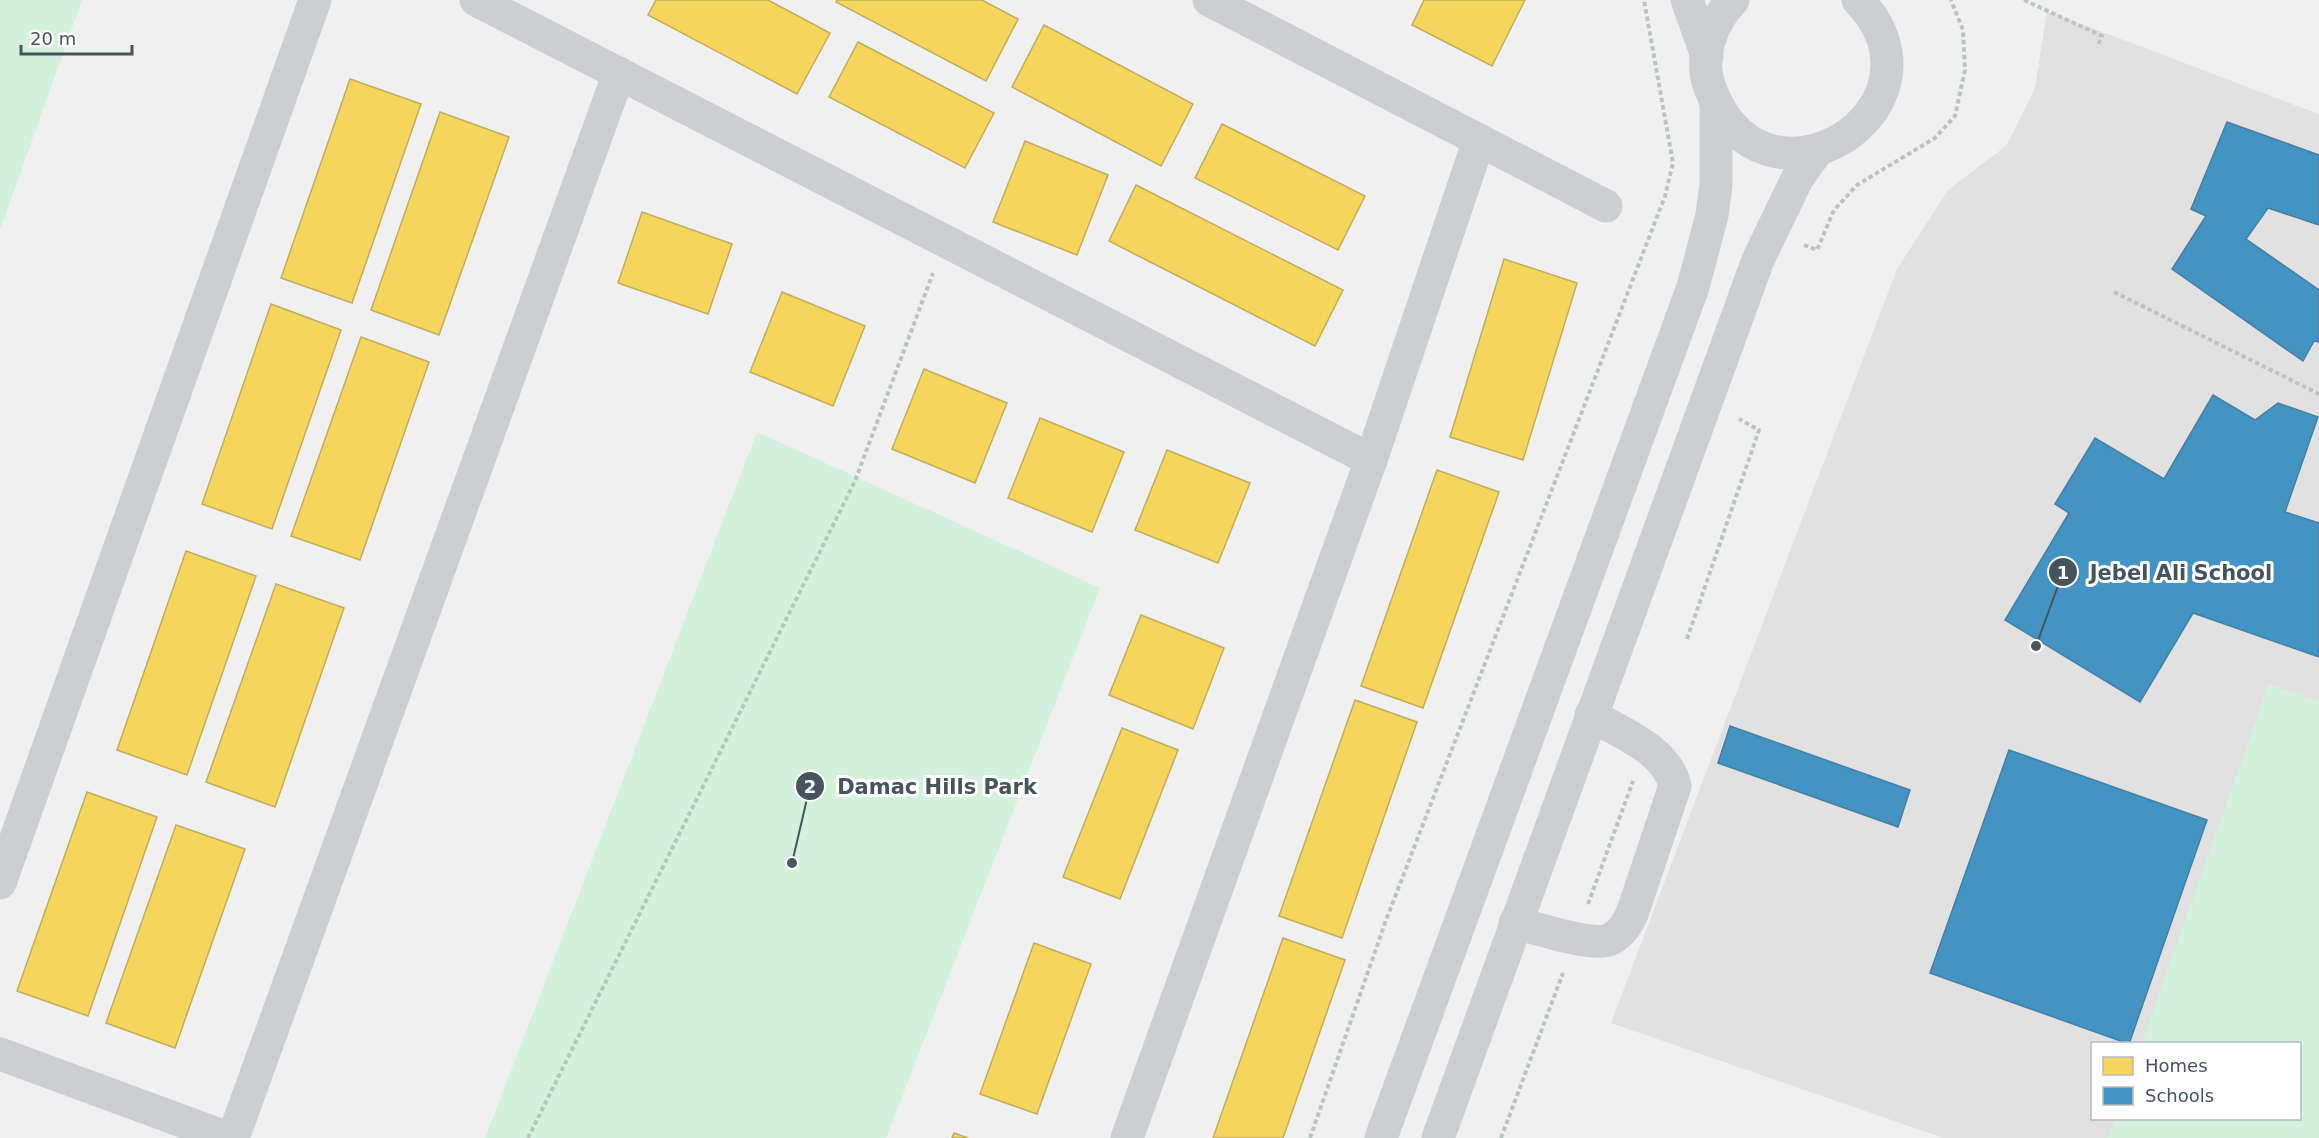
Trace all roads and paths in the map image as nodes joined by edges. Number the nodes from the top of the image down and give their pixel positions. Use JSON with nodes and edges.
{"nodes":[{"id":1,"x":315,"y":0,"type":"edge"},
{"id":2,"x":476,"y":0,"type":"edge"},
{"id":3,"x":1209,"y":0,"type":"edge"},
{"id":4,"x":1644,"y":0,"type":"edge"},
{"id":5,"x":1687,"y":0,"type":"edge"},
{"id":6,"x":1733,"y":0,"type":"edge"},
{"id":7,"x":1858,"y":0,"type":"edge"},
{"id":8,"x":1951,"y":0,"type":"edge"},
{"id":9,"x":2024,"y":0,"type":"edge"},
{"id":10,"x":2097,"y":48,"type":"dead end"},
{"id":11,"x":1707,"y":56,"type":"junction"},
{"id":12,"x":618,"y":73,"type":"junction"},
{"id":13,"x":1716,"y":104,"type":"junction"},
{"id":14,"x":1479,"y":140,"type":"junction"},
{"id":15,"x":1816,"y":151,"type":"junction"},
{"id":16,"x":1606,"y":206,"type":"dead end"},
{"id":17,"x":945,"y":241,"type":"junction"},
{"id":18,"x":1797,"y":242,"type":"dead end"},
{"id":19,"x":2114,"y":292,"type":"dead end"},
{"id":20,"x":2319,"y":394,"type":"edge"},
{"id":21,"x":1738,"y":418,"type":"dead end"},
{"id":22,"x":1371,"y":460,"type":"junction"},
{"id":23,"x":1687,"y":639,"type":"dead end"},
{"id":24,"x":1591,"y":715,"type":"junction"},
{"id":25,"x":0,"y":883,"type":"edge"},
{"id":26,"x":1515,"y":923,"type":"junction"},
{"id":27,"x":0,"y":1054,"type":"edge"},
{"id":28,"x":228,"y":1138,"type":"edge"},
{"id":29,"x":233,"y":1138,"type":"edge"},
{"id":30,"x":528,"y":1138,"type":"edge"},
{"id":31,"x":1127,"y":1138,"type":"edge"},
{"id":32,"x":1310,"y":1138,"type":"edge"},
{"id":33,"x":1381,"y":1138,"type":"edge"},
{"id":34,"x":1438,"y":1138,"type":"edge"}],
"edges":[{"from":1,"to":25,"type":"street"},
{"from":2,"to":12,"type":"street"},
{"from":3,"to":14,"type":"street"},
{"from":4,"to":32,"type":"path"},
{"from":5,"to":11,"type":"street"},
{"from":6,"to":11,"type":"street"},
{"from":7,"to":15,"type":"street"},
{"from":8,"to":18,"type":"path"},
{"from":9,"to":10,"type":"path"},
{"from":11,"to":13,"type":"street"},
{"from":12,"to":17,"type":"street"},
{"from":12,"to":29,"type":"street"},
{"from":13,"to":15,"type":"street"},
{"from":13,"to":33,"type":"street"},
{"from":14,"to":16,"type":"street"},
{"from":14,"to":22,"type":"street"},
{"from":15,"to":24,"type":"street"},
{"from":17,"to":22,"type":"street"},
{"from":17,"to":30,"type":"path"},
{"from":19,"to":20,"type":"path"},
{"from":21,"to":23,"type":"path"},
{"from":22,"to":31,"type":"street"},
{"from":24,"to":26,"type":"street"},
{"from":24,"to":26,"type":"street"},
{"from":26,"to":34,"type":"street"},
{"from":27,"to":28,"type":"street"}]}
